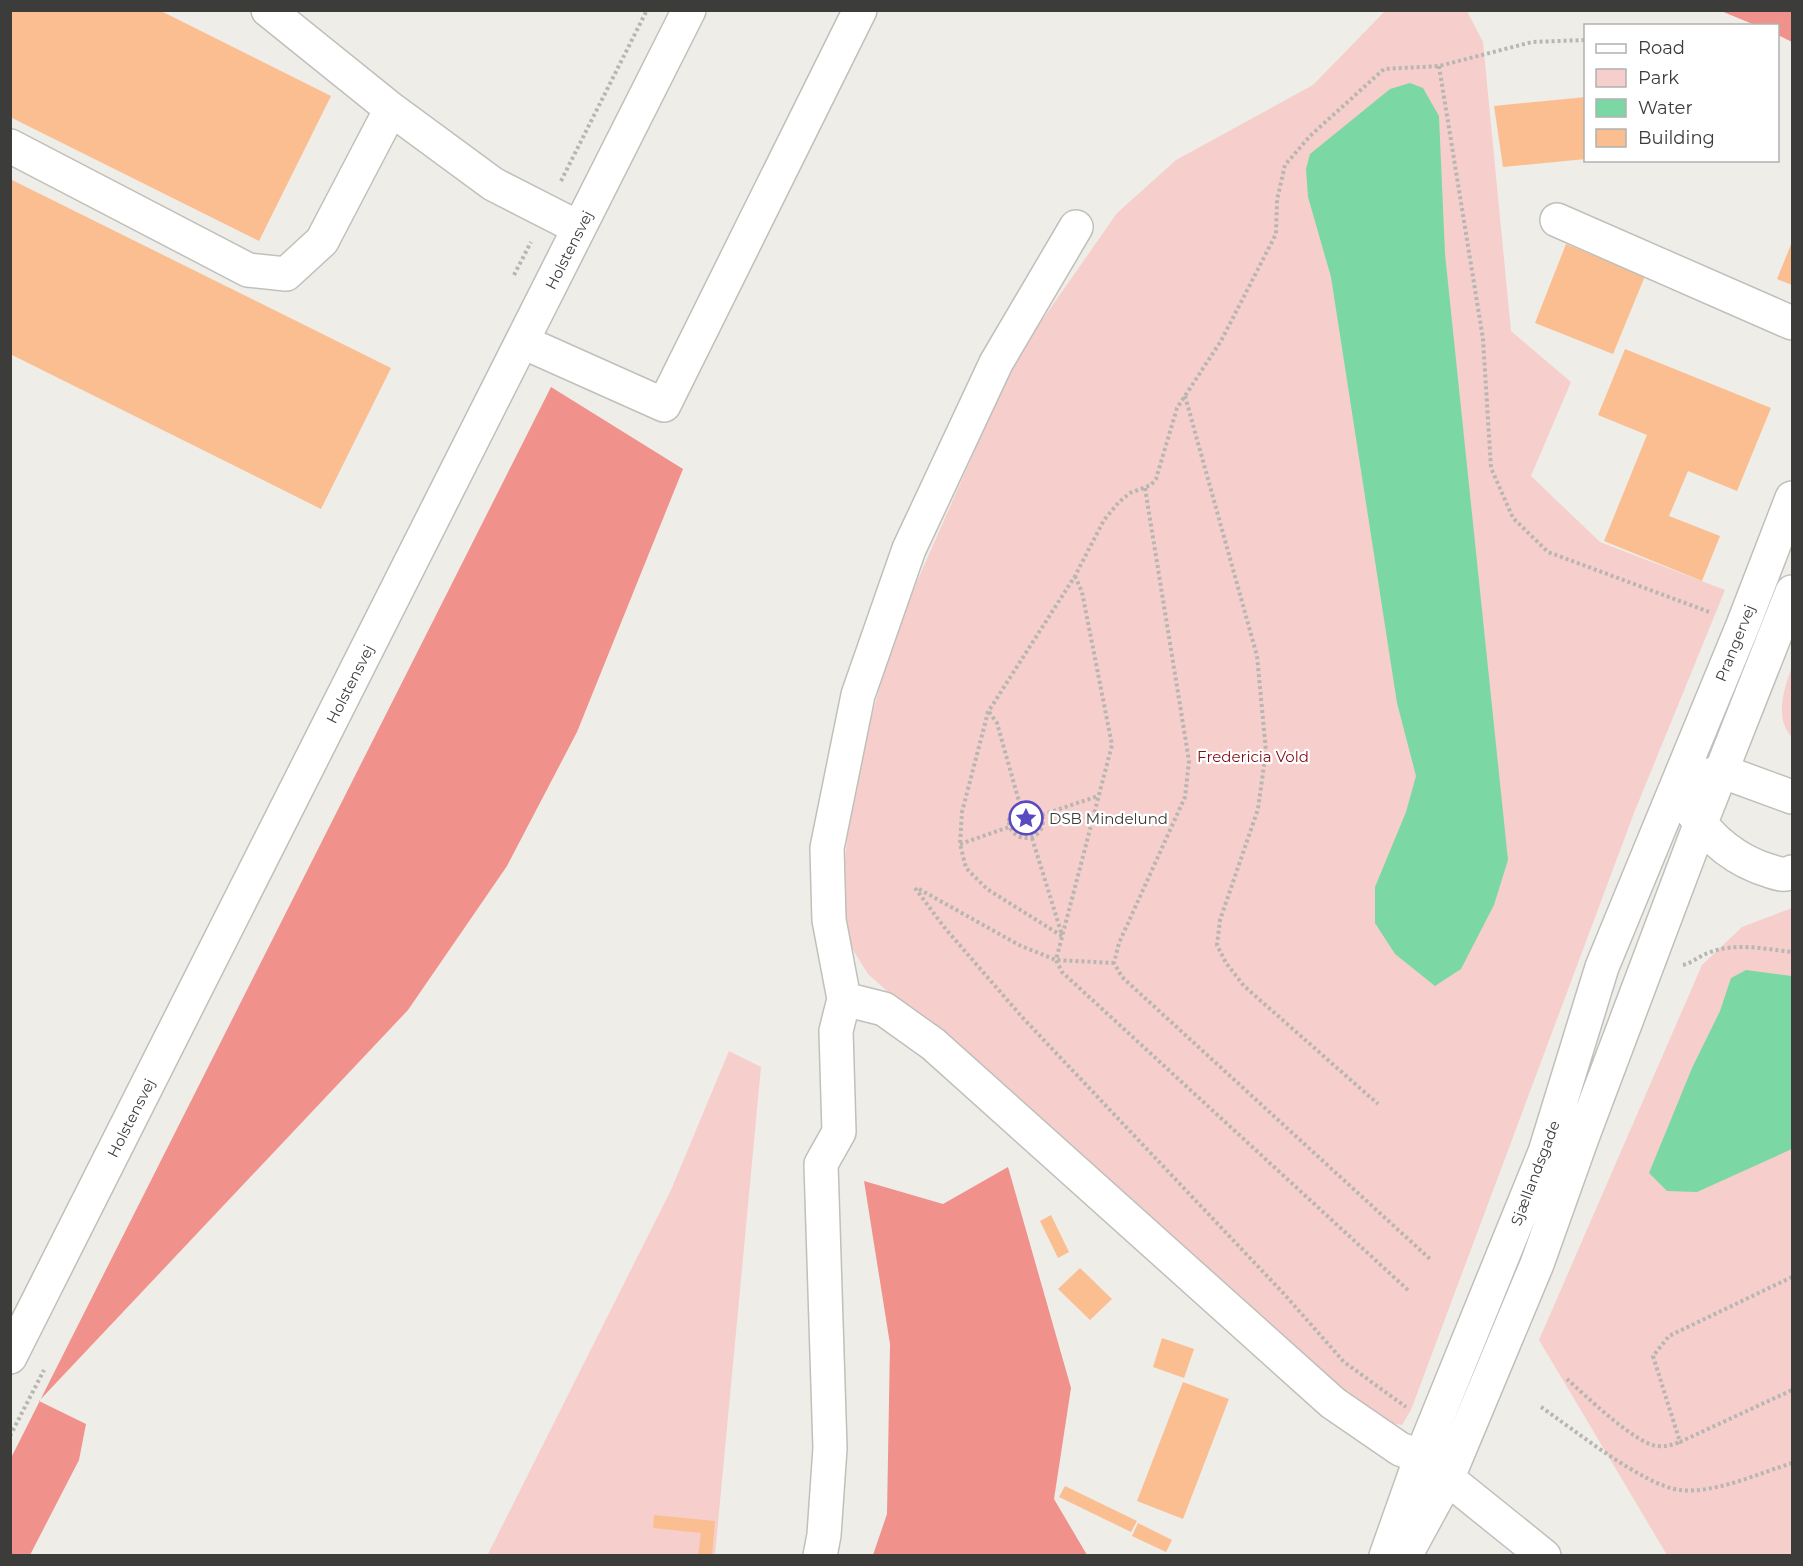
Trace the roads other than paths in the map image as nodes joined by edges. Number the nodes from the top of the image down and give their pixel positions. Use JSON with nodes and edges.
{"nodes":[{"id":1,"x":268,"y":10,"type":"edge"},
{"id":2,"x":689,"y":10,"type":"edge"},
{"id":3,"x":860,"y":10,"type":"edge"},
{"id":4,"x":391,"y":109,"type":"junction"},
{"id":5,"x":10,"y":146,"type":"edge"},
{"id":6,"x":1557,"y":220,"type":"dead end"},
{"id":7,"x":1077,"y":227,"type":"dead end"},
{"id":8,"x":579,"y":228,"type":"junction"},
{"id":9,"x":1792,"y":323,"type":"edge"},
{"id":10,"x":523,"y":342,"type":"junction"},
{"id":11,"x":1792,"y":498,"type":"edge"},
{"id":12,"x":1792,"y":592,"type":"edge"},
{"id":13,"x":1721,"y":771,"type":"junction"},
{"id":14,"x":1675,"y":788,"type":"junction"},
{"id":15,"x":1792,"y":797,"type":"edge"},
{"id":16,"x":1700,"y":825,"type":"junction"},
{"id":17,"x":1792,"y":872,"type":"edge"},
{"id":18,"x":844,"y":999,"type":"junction"},
{"id":19,"x":10,"y":1357,"type":"edge"},
{"id":20,"x":1421,"y":1457,"type":"junction"},
{"id":21,"x":1448,"y":1477,"type":"junction"},
{"id":22,"x":820,"y":1556,"type":"edge"},
{"id":23,"x":1386,"y":1556,"type":"edge"},
{"id":24,"x":1406,"y":1556,"type":"edge"},
{"id":25,"x":1544,"y":1556,"type":"edge"}],
"edges":[{"from":1,"to":4,"type":"street"},
{"from":2,"to":8,"type":"street","name":"Holstensvej"},
{"from":3,"to":10,"type":"street"},
{"from":4,"to":5,"type":"street"},
{"from":4,"to":8,"type":"street"},
{"from":6,"to":9,"type":"street"},
{"from":7,"to":18,"type":"street"},
{"from":8,"to":10,"type":"street","name":"Holstensvej"},
{"from":10,"to":19,"type":"street","name":"Holstensvej"},
{"from":11,"to":14,"type":"street","name":"Prangervej"},
{"from":12,"to":13,"type":"street"},
{"from":13,"to":14,"type":"street"},
{"from":13,"to":15,"type":"street"},
{"from":13,"to":16,"type":"street","name":"Sjællandsgade"},
{"from":14,"to":16,"type":"street"},
{"from":14,"to":20,"type":"street","name":"Sjællandsgade"},
{"from":16,"to":17,"type":"street"},
{"from":16,"to":21,"type":"street","name":"Sjællandsgade"},
{"from":18,"to":20,"type":"street"},
{"from":18,"to":22,"type":"street"},
{"from":20,"to":21,"type":"street"},
{"from":20,"to":23,"type":"street","name":"Sjællandsgade"},
{"from":21,"to":24,"type":"street","name":"Sjællandsgade"},
{"from":21,"to":25,"type":"street"}]}
